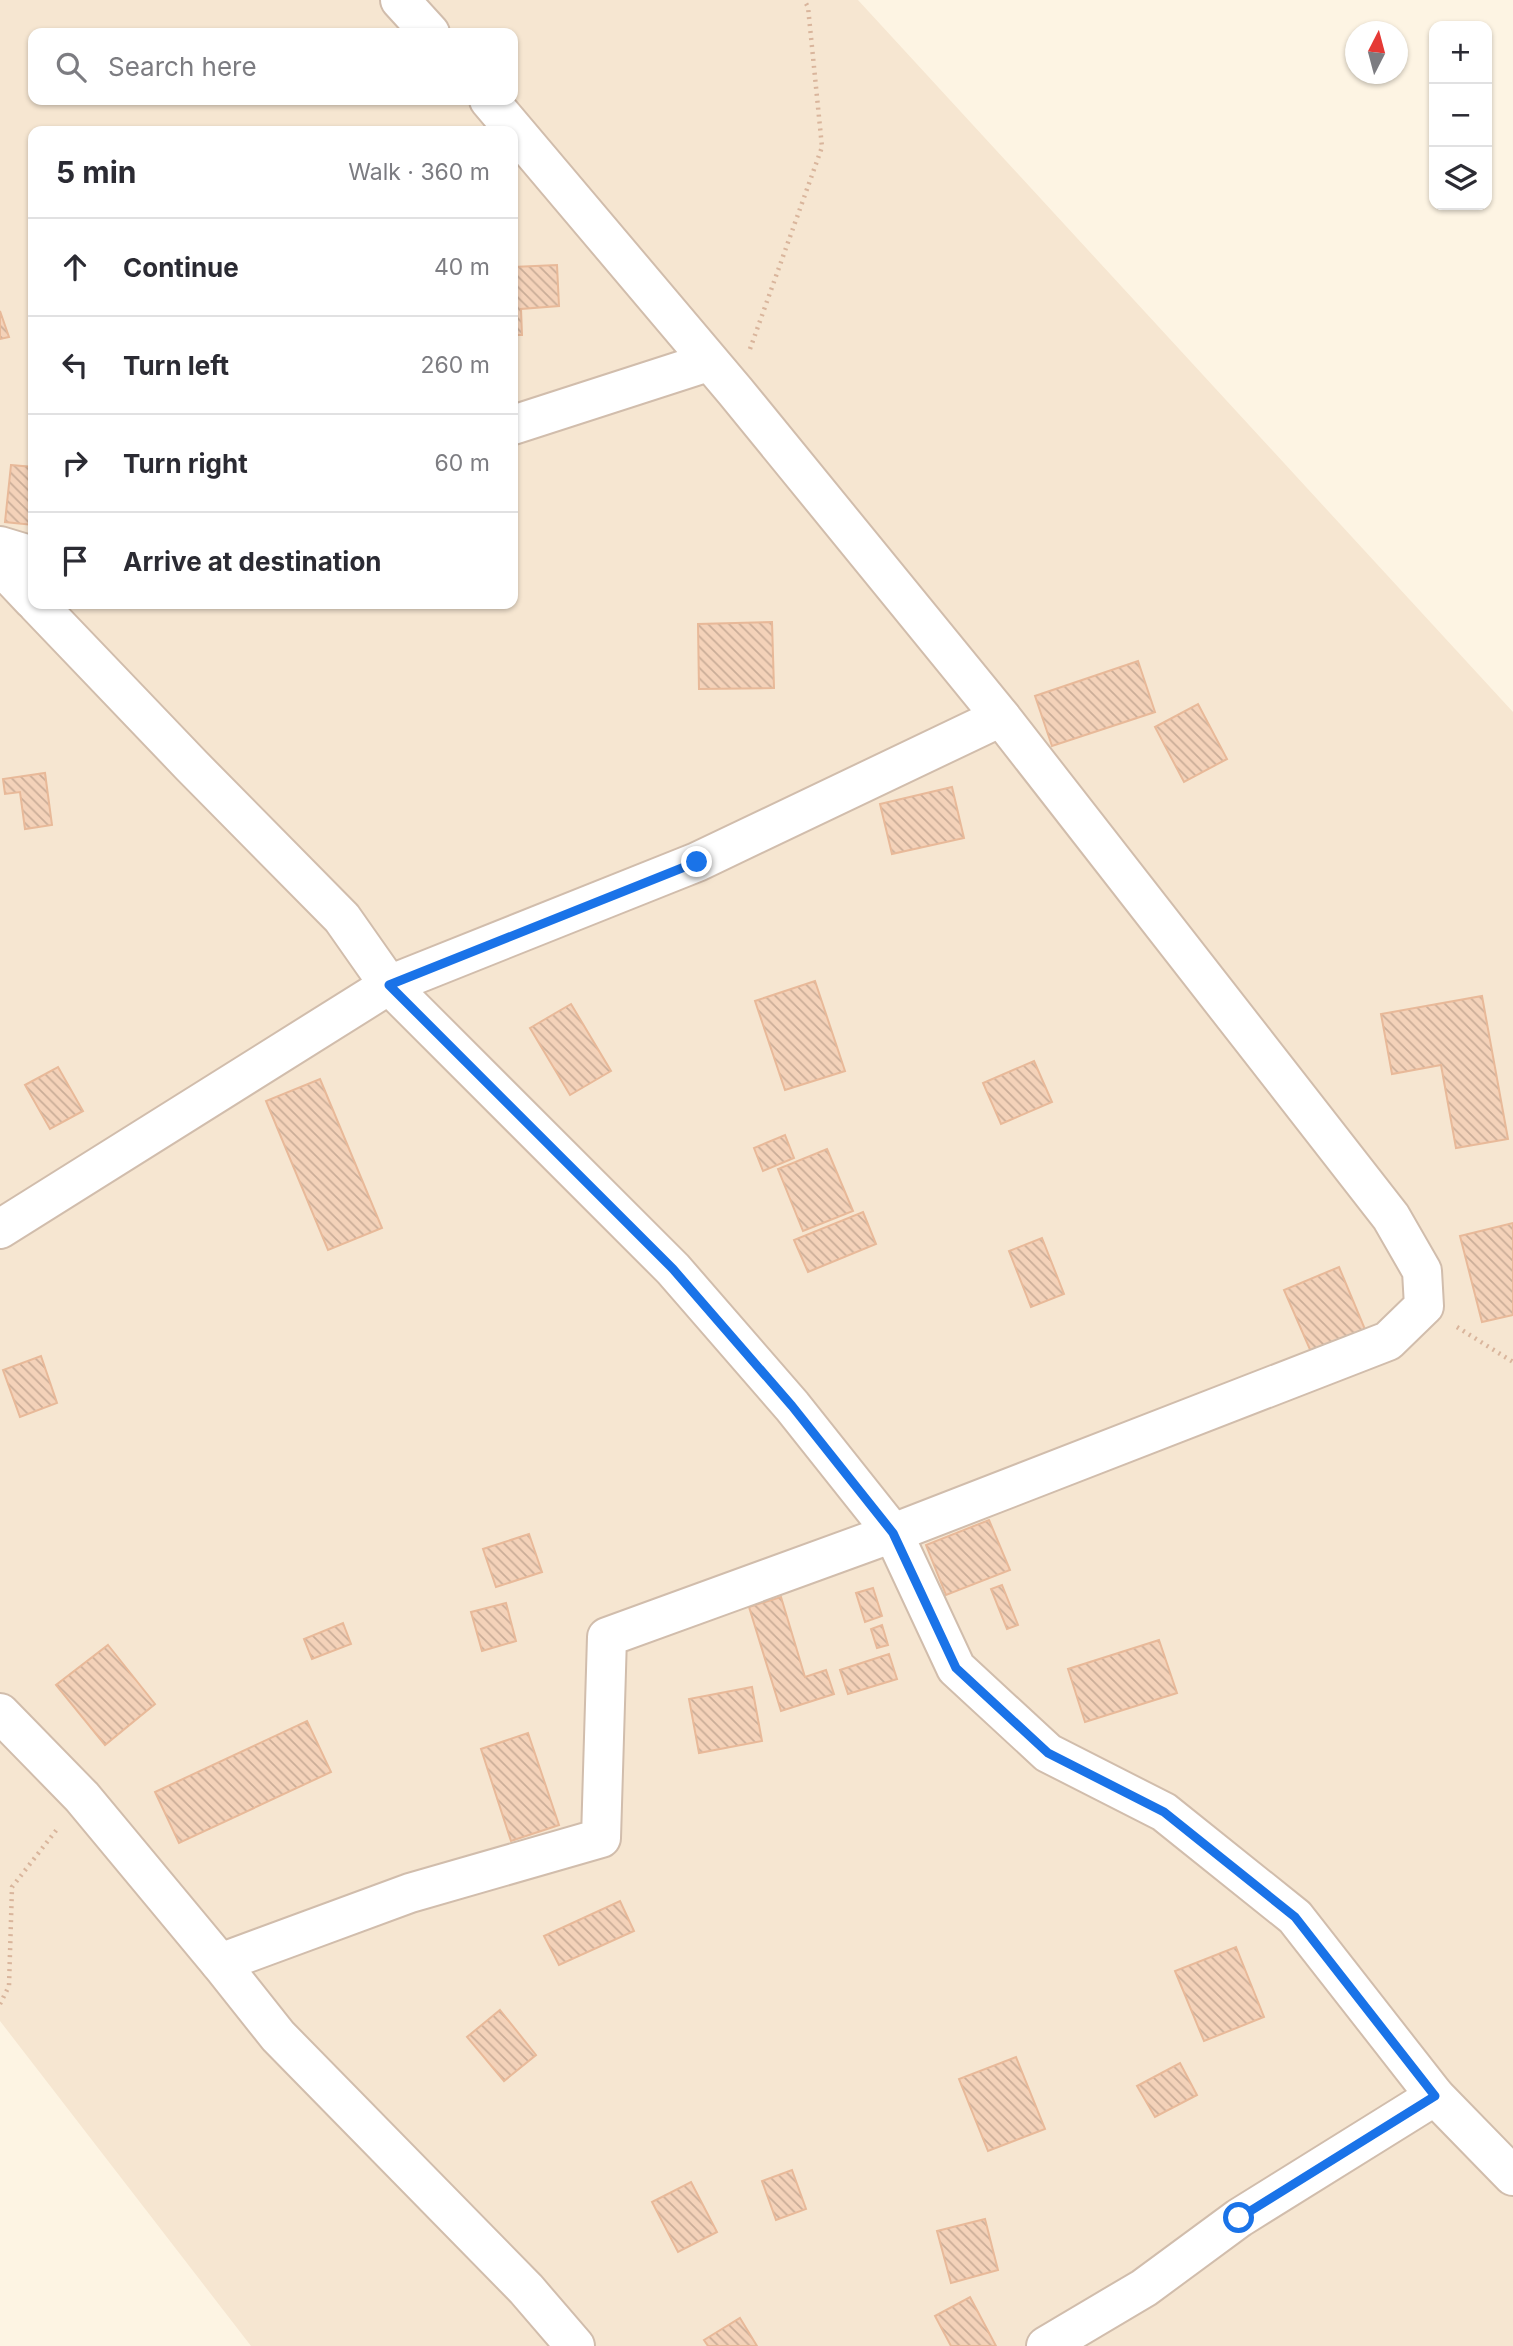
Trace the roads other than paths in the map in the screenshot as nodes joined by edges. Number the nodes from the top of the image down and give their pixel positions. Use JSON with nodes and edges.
{"nodes":[{"id":1,"x":400,"y":0,"type":"edge"},
{"id":2,"x":425,"y":28,"type":"edge"},
{"id":3,"x":493,"y":105,"type":"edge"},
{"id":4,"x":511,"y":126,"type":"edge"},
{"id":5,"x":518,"y":135,"type":"edge"},
{"id":6,"x":708,"y":362,"type":"junction"},
{"id":7,"x":518,"y":423,"type":"edge"},
{"id":8,"x":0,"y":546,"type":"edge"},
{"id":9,"x":28,"y":554,"type":"edge"},
{"id":10,"x":0,"y":565,"type":"edge"},
{"id":11,"x":28,"y":595,"type":"edge"},
{"id":12,"x":42,"y":609,"type":"edge"},
{"id":13,"x":1001,"y":717,"type":"junction"},
{"id":14,"x":389,"y":985,"type":"junction"},
{"id":15,"x":0,"y":1229,"type":"edge"},
{"id":16,"x":893,"y":1533,"type":"junction"},
{"id":17,"x":0,"y":1713,"type":"edge"},
{"id":18,"x":220,"y":1963,"type":"junction"},
{"id":19,"x":1435,"y":2096,"type":"junction"},
{"id":20,"x":1513,"y":2176,"type":"edge"},
{"id":21,"x":575,"y":2346,"type":"edge"},
{"id":22,"x":1046,"y":2346,"type":"edge"}],
"edges":[{"from":1,"to":2,"type":"street"},
{"from":3,"to":4,"type":"street"},
{"from":5,"to":6,"type":"street"},
{"from":6,"to":7,"type":"street"},
{"from":6,"to":13,"type":"street"},
{"from":8,"to":9,"type":"street"},
{"from":10,"to":11,"type":"street"},
{"from":12,"to":14,"type":"street"},
{"from":13,"to":14,"type":"street"},
{"from":13,"to":16,"type":"street"},
{"from":14,"to":15,"type":"street"},
{"from":14,"to":16,"type":"street"},
{"from":16,"to":18,"type":"street"},
{"from":16,"to":19,"type":"street"},
{"from":17,"to":18,"type":"street"},
{"from":18,"to":21,"type":"street"},
{"from":19,"to":20,"type":"street"},
{"from":19,"to":22,"type":"street"}]}
